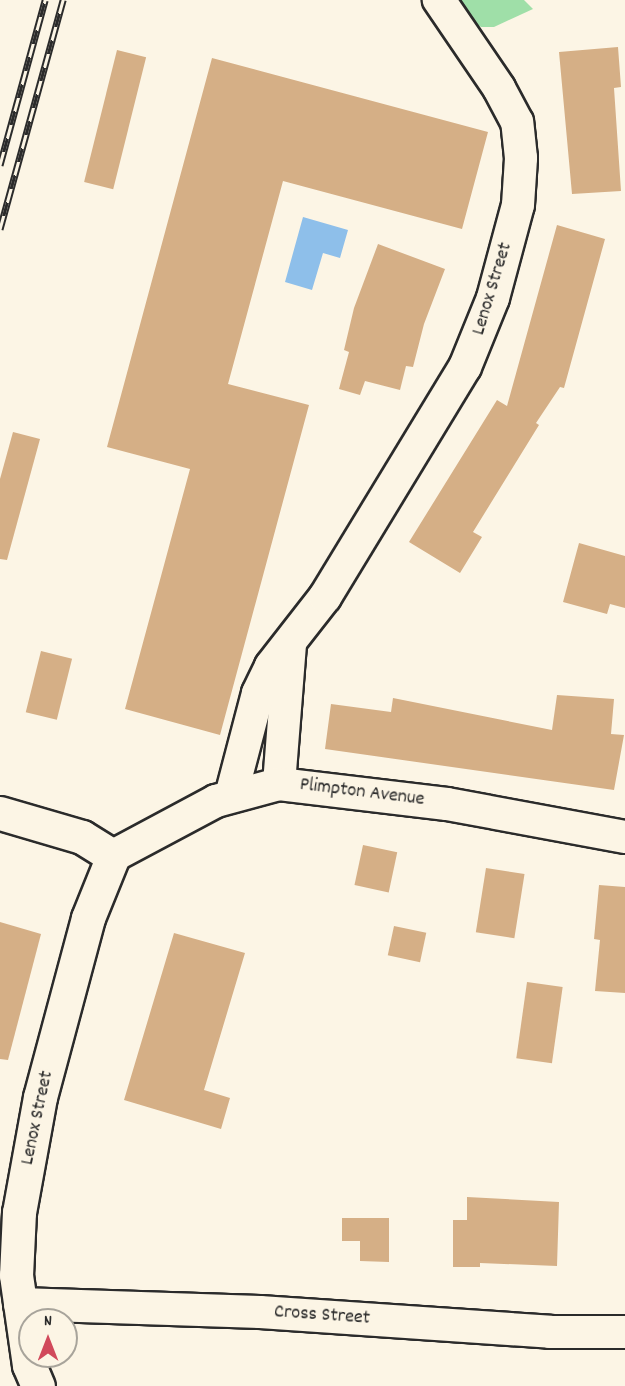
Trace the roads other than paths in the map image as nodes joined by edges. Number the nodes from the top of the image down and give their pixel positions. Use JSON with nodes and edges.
{"nodes":[{"id":1,"x":439,"y":0,"type":"edge"},
{"id":2,"x":290,"y":643,"type":"junction"},
{"id":3,"x":279,"y":784,"type":"junction"},
{"id":4,"x":231,"y":796,"type":"junction"},
{"id":5,"x":0,"y":813,"type":"edge"},
{"id":6,"x":625,"y":837,"type":"edge"},
{"id":7,"x":113,"y":856,"type":"junction"},
{"id":8,"x":20,"y":1304,"type":"junction"},
{"id":9,"x":625,"y":1332,"type":"edge"},
{"id":10,"x":38,"y":1386,"type":"edge"}],
"edges":[{"from":1,"to":2,"type":"street","name":"Lenox Street"},
{"from":2,"to":3,"type":"street"},
{"from":2,"to":4,"type":"street","name":"Lenox Street"},
{"from":3,"to":4,"type":"street","name":"Plimpton Avenue"},
{"from":3,"to":6,"type":"street","name":"Plimpton Avenue"},
{"from":4,"to":7,"type":"street","name":"Plimpton Avenue"},
{"from":5,"to":7,"type":"street"},
{"from":7,"to":8,"type":"street","name":"Lenox Street"},
{"from":8,"to":9,"type":"street","name":"Cross Street"},
{"from":8,"to":10,"type":"street","name":"Lenox Street"}]}
